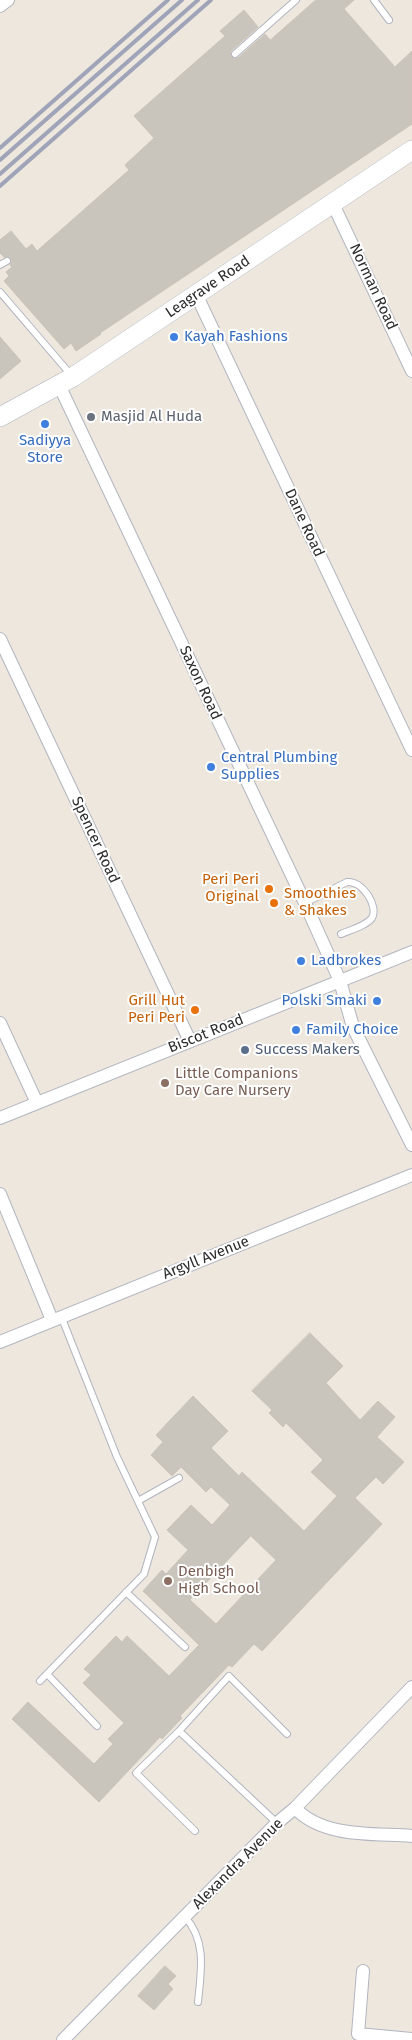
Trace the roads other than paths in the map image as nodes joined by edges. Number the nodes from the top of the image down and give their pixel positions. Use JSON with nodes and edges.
{"nodes":[{"id":1,"x":8,"y":0,"type":"edge"},
{"id":2,"x":296,"y":0,"type":"edge"},
{"id":3,"x":374,"y":0,"type":"edge"},
{"id":4,"x":0,"y":6,"type":"edge"},
{"id":5,"x":389,"y":20,"type":"dead end"},
{"id":6,"x":235,"y":54,"type":"dead end"},
{"id":7,"x":412,"y":150,"type":"edge"},
{"id":8,"x":333,"y":204,"type":"junction"},
{"id":9,"x":7,"y":261,"type":"dead end"},
{"id":10,"x":0,"y":265,"type":"edge"},
{"id":11,"x":0,"y":292,"type":"edge"},
{"id":12,"x":196,"y":294,"type":"junction"},
{"id":13,"x":412,"y":371,"type":"edge"},
{"id":14,"x":66,"y":381,"type":"junction"},
{"id":15,"x":0,"y":417,"type":"edge"},
{"id":16,"x":0,"y":639,"type":"edge"},
{"id":17,"x":412,"y":750,"type":"edge"},
{"id":18,"x":305,"y":903,"type":"junction"},
{"id":19,"x":341,"y":934,"type":"dead end"},
{"id":20,"x":412,"y":952,"type":"edge"},
{"id":21,"x":340,"y":982,"type":"junction"},
{"id":22,"x":0,"y":1022,"type":"edge"},
{"id":23,"x":190,"y":1041,"type":"junction"},
{"id":24,"x":37,"y":1103,"type":"junction"},
{"id":25,"x":0,"y":1118,"type":"edge"},
{"id":26,"x":412,"y":1145,"type":"edge"},
{"id":27,"x":412,"y":1175,"type":"edge"},
{"id":28,"x":0,"y":1194,"type":"edge"},
{"id":29,"x":57,"y":1318,"type":"junction"},
{"id":30,"x":0,"y":1342,"type":"edge"},
{"id":31,"x":179,"y":1478,"type":"dead end"},
{"id":32,"x":138,"y":1501,"type":"junction"},
{"id":33,"x":126,"y":1592,"type":"junction"},
{"id":34,"x":185,"y":1646,"type":"dead end"},
{"id":35,"x":46,"y":1674,"type":"junction"},
{"id":36,"x":40,"y":1681,"type":"dead end"},
{"id":37,"x":412,"y":1687,"type":"edge"},
{"id":38,"x":97,"y":1726,"type":"dead end"},
{"id":39,"x":179,"y":1731,"type":"junction"},
{"id":40,"x":287,"y":1734,"type":"dead end"},
{"id":41,"x":295,"y":1808,"type":"junction"},
{"id":42,"x":277,"y":1823,"type":"junction"},
{"id":43,"x":195,"y":1831,"type":"dead end"},
{"id":44,"x":412,"y":1836,"type":"edge"},
{"id":45,"x":184,"y":1917,"type":"junction"},
{"id":46,"x":363,"y":1971,"type":"dead end"},
{"id":47,"x":198,"y":2002,"type":"dead end"},
{"id":48,"x":357,"y":2037,"type":"edge"},
{"id":49,"x":412,"y":2038,"type":"edge"},
{"id":50,"x":63,"y":2040,"type":"edge"}],
"edges":[{"from":1,"to":4,"type":"street"},
{"from":2,"to":6,"type":"lane"},
{"from":3,"to":5,"type":"lane"},
{"from":7,"to":8,"type":"main road","name":"Leagrave Road"},
{"from":8,"to":12,"type":"main road","name":"Leagrave Road"},
{"from":8,"to":13,"type":"street","name":"Norman Road"},
{"from":9,"to":10,"type":"lane"},
{"from":11,"to":14,"type":"lane"},
{"from":12,"to":14,"type":"main road","name":"Leagrave Road"},
{"from":12,"to":17,"type":"street","name":"Dane Road"},
{"from":14,"to":15,"type":"main road","name":"Leagrave Road"},
{"from":14,"to":18,"type":"street","name":"Saxon Road"},
{"from":16,"to":23,"type":"street","name":"Spencer Road"},
{"from":18,"to":19,"type":"lane"},
{"from":18,"to":21,"type":"street","name":"Saxon Road"},
{"from":20,"to":21,"type":"street","name":"Biscot Road"},
{"from":21,"to":23,"type":"street","name":"Biscot Road"},
{"from":21,"to":26,"type":"street","name":"Saxon Road"},
{"from":22,"to":24,"type":"street"},
{"from":23,"to":24,"type":"street","name":"Biscot Road"},
{"from":24,"to":25,"type":"street","name":"Biscot Road"},
{"from":27,"to":29,"type":"street","name":"Argyll Avenue"},
{"from":28,"to":29,"type":"street"},
{"from":29,"to":30,"type":"street","name":"Argyll Avenue"},
{"from":29,"to":32,"type":"lane"},
{"from":31,"to":32,"type":"lane"},
{"from":32,"to":33,"type":"lane"},
{"from":33,"to":34,"type":"lane"},
{"from":33,"to":35,"type":"lane"},
{"from":35,"to":36,"type":"lane"},
{"from":35,"to":38,"type":"lane"},
{"from":37,"to":41,"type":"street","name":"Alexandra Avenue"},
{"from":39,"to":40,"type":"lane"},
{"from":39,"to":42,"type":"lane"},
{"from":39,"to":43,"type":"lane"},
{"from":41,"to":42,"type":"street","name":"Alexandra Avenue"},
{"from":41,"to":44,"type":"street"},
{"from":42,"to":45,"type":"street","name":"Alexandra Avenue"},
{"from":45,"to":47,"type":"lane"},
{"from":45,"to":50,"type":"street","name":"Alexandra Avenue"},
{"from":46,"to":48,"type":"street"},
{"from":48,"to":49,"type":"street"}]}
